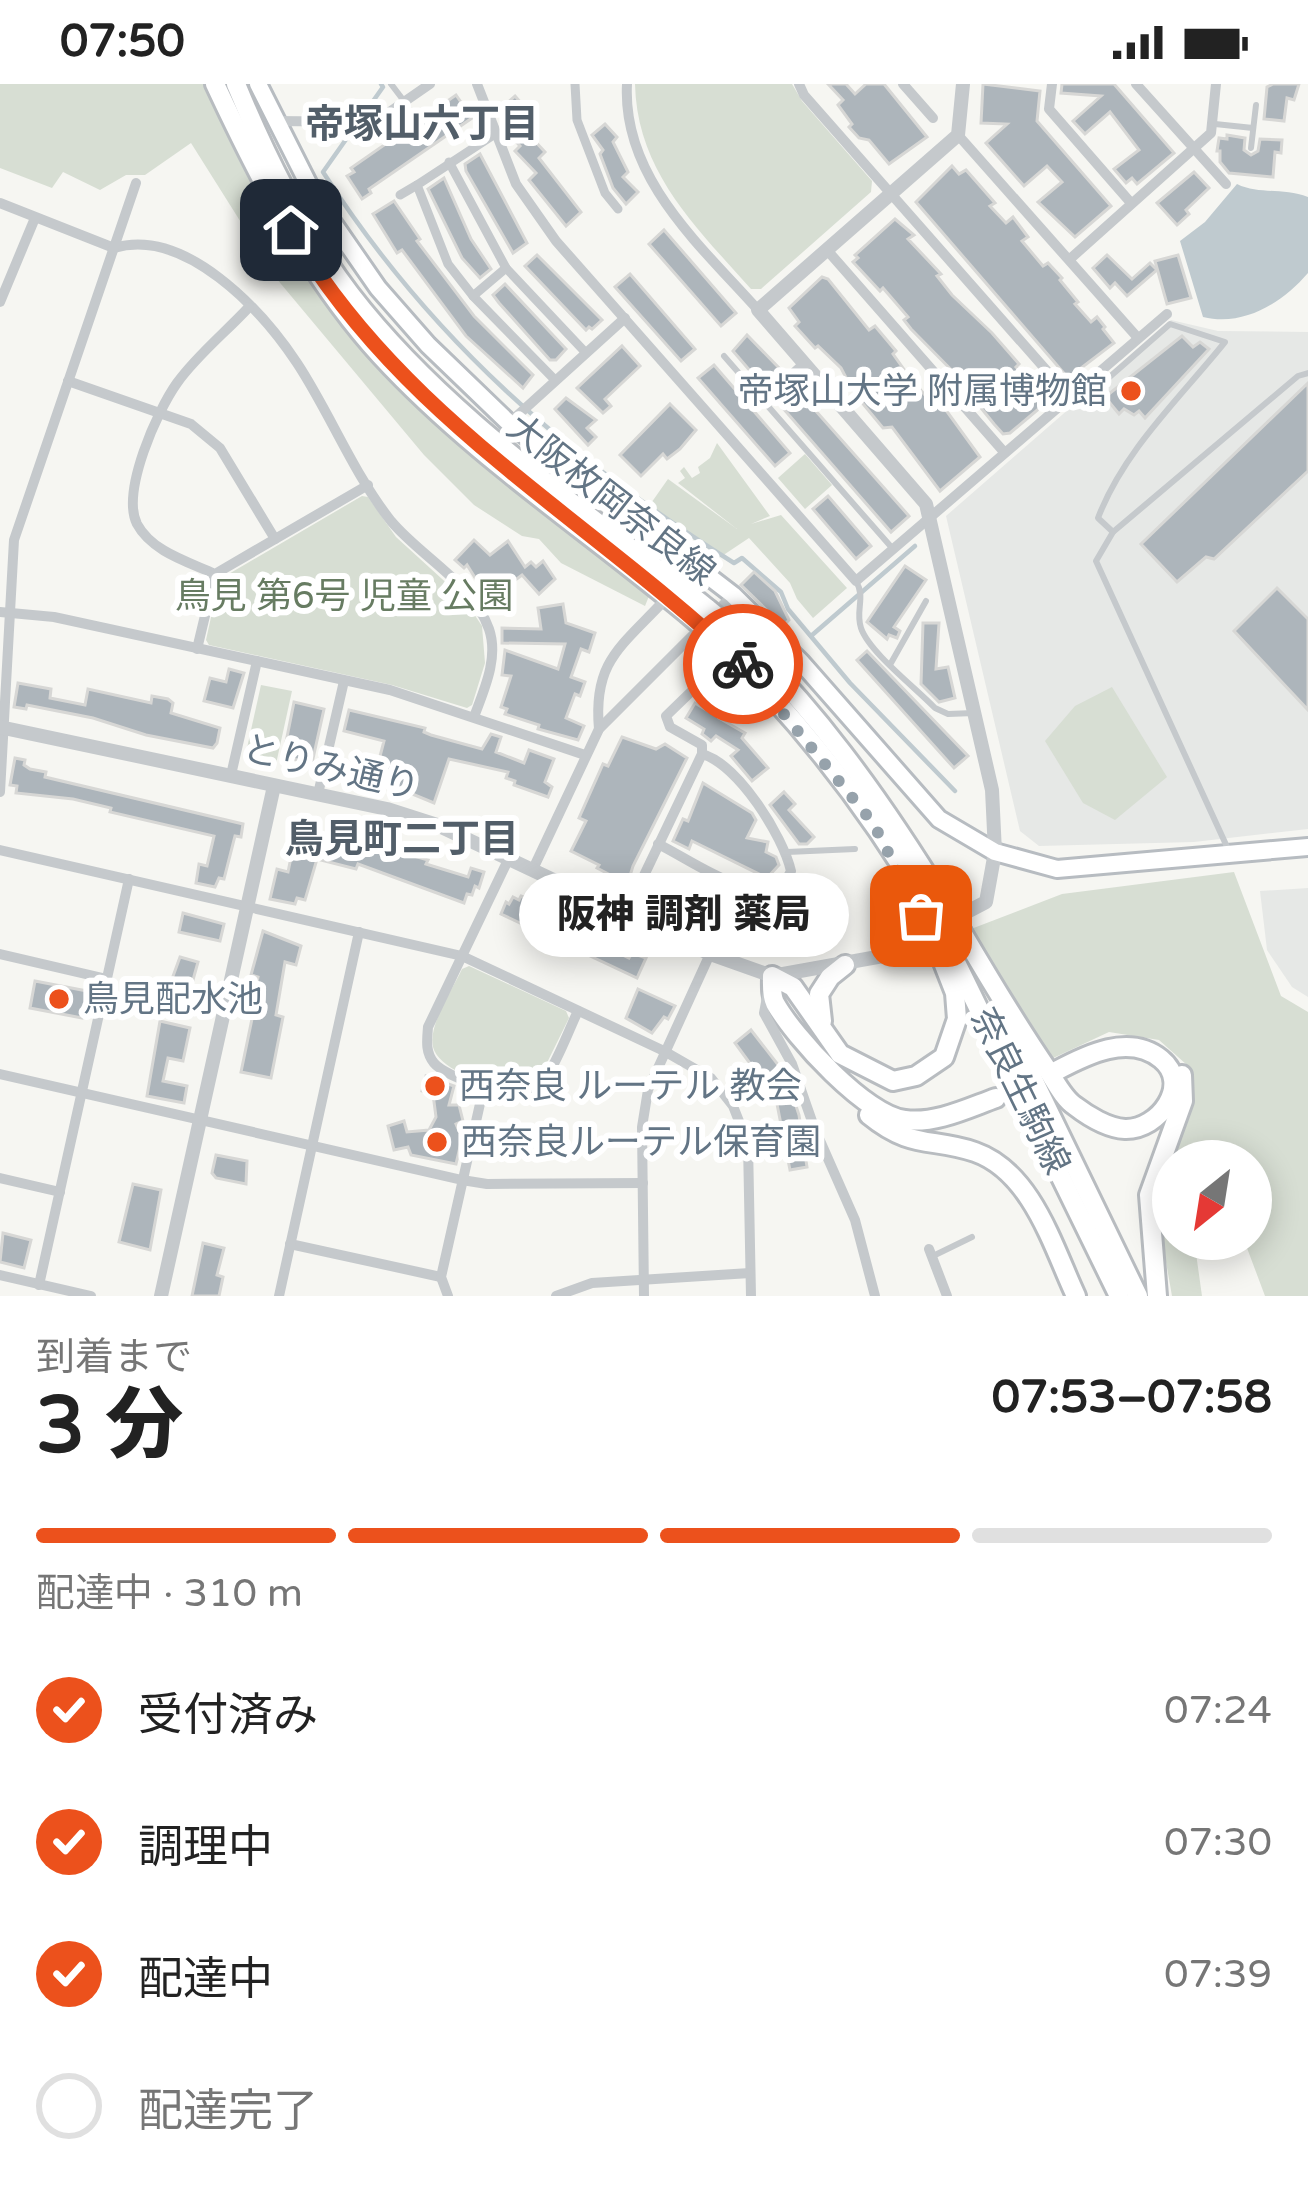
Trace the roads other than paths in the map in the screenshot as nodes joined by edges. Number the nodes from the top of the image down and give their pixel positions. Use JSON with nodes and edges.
{"nodes":[{"id":1,"x":215,"y":84,"type":"edge"},
{"id":2,"x":236,"y":84,"type":"edge"},
{"id":3,"x":258,"y":84,"type":"edge"},
{"id":4,"x":391,"y":84,"type":"edge"},
{"id":5,"x":430,"y":84,"type":"edge"},
{"id":6,"x":477,"y":84,"type":"edge"},
{"id":7,"x":575,"y":84,"type":"edge"},
{"id":8,"x":627,"y":84,"type":"edge"},
{"id":9,"x":800,"y":84,"type":"edge"},
{"id":10,"x":903,"y":84,"type":"edge"},
{"id":11,"x":963,"y":84,"type":"edge"},
{"id":12,"x":1052,"y":84,"type":"edge"},
{"id":13,"x":1136,"y":84,"type":"edge"},
{"id":14,"x":1216,"y":84,"type":"edge"},
{"id":15,"x":404,"y":101,"type":"junction"},
{"id":16,"x":1256,"y":105,"type":"dead end"},
{"id":17,"x":934,"y":118,"type":"dead end"},
{"id":18,"x":274,"y":121,"type":"junction"},
{"id":19,"x":1213,"y":123,"type":"junction"},
{"id":20,"x":1253,"y":128,"type":"junction"},
{"id":21,"x":495,"y":134,"type":"junction"},
{"id":22,"x":958,"y":135,"type":"junction"},
{"id":23,"x":1251,"y":148,"type":"dead end"},
{"id":24,"x":1192,"y":149,"type":"junction"},
{"id":25,"x":448,"y":162,"type":"junction"},
{"id":26,"x":136,"y":183,"type":"dead end"},
{"id":27,"x":1226,"y":184,"type":"dead end"},
{"id":28,"x":417,"y":185,"type":"junction"},
{"id":29,"x":891,"y":193,"type":"junction"},
{"id":30,"x":400,"y":195,"type":"dead end"},
{"id":31,"x":0,"y":203,"type":"edge"},
{"id":32,"x":1131,"y":203,"type":"junction"},
{"id":33,"x":619,"y":208,"type":"dead end"},
{"id":34,"x":35,"y":218,"type":"junction"},
{"id":35,"x":114,"y":248,"type":"junction"},
{"id":36,"x":827,"y":250,"type":"junction"},
{"id":37,"x":1070,"y":259,"type":"junction"},
{"id":38,"x":506,"y":268,"type":"junction"},
{"id":39,"x":1,"y":295,"type":"edge"},
{"id":40,"x":473,"y":296,"type":"junction"},
{"id":41,"x":249,"y":307,"type":"junction"},
{"id":42,"x":758,"y":310,"type":"junction"},
{"id":43,"x":1167,"y":314,"type":"dead end"},
{"id":44,"x":625,"y":318,"type":"junction"},
{"id":45,"x":1138,"y":338,"type":"junction"},
{"id":46,"x":586,"y":353,"type":"junction"},
{"id":47,"x":724,"y":356,"type":"dead end"},
{"id":48,"x":803,"y":362,"type":"junction"},
{"id":49,"x":1308,"y":374,"type":"edge"},
{"id":50,"x":1089,"y":378,"type":"junction"},
{"id":51,"x":554,"y":379,"type":"junction"},
{"id":52,"x":68,"y":381,"type":"junction"},
{"id":53,"x":1069,"y":395,"type":"junction"},
{"id":54,"x":762,"y":399,"type":"junction"},
{"id":55,"x":161,"y":413,"type":"junction"},
{"id":56,"x":509,"y":423,"type":"junction"},
{"id":57,"x":1004,"y":452,"type":"junction"},
{"id":58,"x":368,"y":485,"type":"junction"},
{"id":59,"x":930,"y":517,"type":"junction"},
{"id":60,"x":1112,"y":532,"type":"junction"},
{"id":61,"x":274,"y":539,"type":"junction"},
{"id":62,"x":893,"y":549,"type":"junction"},
{"id":63,"x":215,"y":574,"type":"junction"},
{"id":64,"x":856,"y":580,"type":"junction"},
{"id":65,"x":733,"y":595,"type":"junction"},
{"id":66,"x":926,"y":601,"type":"dead end"},
{"id":67,"x":661,"y":605,"type":"dead end"},
{"id":68,"x":4,"y":613,"type":"edge"},
{"id":69,"x":708,"y":619,"type":"junction"},
{"id":70,"x":197,"y":649,"type":"junction"},
{"id":71,"x":257,"y":662,"type":"junction"},
{"id":72,"x":891,"y":664,"type":"junction"},
{"id":73,"x":344,"y":681,"type":"junction"},
{"id":74,"x":699,"y":684,"type":"dead end"},
{"id":75,"x":977,"y":713,"type":"junction"},
{"id":76,"x":474,"y":717,"type":"junction"},
{"id":77,"x":2,"y":727,"type":"edge"},
{"id":78,"x":599,"y":728,"type":"junction"},
{"id":79,"x":703,"y":754,"type":"junction"},
{"id":80,"x":585,"y":755,"type":"junction"},
{"id":81,"x":230,"y":775,"type":"junction"},
{"id":82,"x":274,"y":786,"type":"junction"},
{"id":83,"x":0,"y":791,"type":"edge"},
{"id":84,"x":318,"y":794,"type":"junction"},
{"id":85,"x":658,"y":844,"type":"junction"},
{"id":86,"x":1308,"y":847,"type":"edge"},
{"id":87,"x":0,"y":850,"type":"edge"},
{"id":88,"x":855,"y":850,"type":"dead end"},
{"id":89,"x":787,"y":852,"type":"junction"},
{"id":90,"x":994,"y":852,"type":"junction"},
{"id":91,"x":1230,"y":853,"type":"junction"},
{"id":92,"x":509,"y":858,"type":"junction"},
{"id":93,"x":532,"y":868,"type":"junction"},
{"id":94,"x":129,"y":879,"type":"junction"},
{"id":95,"x":248,"y":904,"type":"junction"},
{"id":96,"x":932,"y":910,"type":"junction"},
{"id":97,"x":627,"y":911,"type":"junction"},
{"id":98,"x":359,"y":932,"type":"junction"},
{"id":99,"x":949,"y":942,"type":"junction"},
{"id":100,"x":0,"y":954,"type":"edge"},
{"id":101,"x":710,"y":954,"type":"junction"},
{"id":102,"x":462,"y":956,"type":"junction"},
{"id":103,"x":845,"y":965,"type":"junction"},
{"id":104,"x":772,"y":976,"type":"junction"},
{"id":105,"x":107,"y":979,"type":"junction"},
{"id":106,"x":578,"y":1011,"type":"junction"},
{"id":107,"x":664,"y":1051,"type":"junction"},
{"id":108,"x":840,"y":1054,"type":"junction"},
{"id":109,"x":0,"y":1074,"type":"edge"},
{"id":110,"x":837,"y":1078,"type":"junction"},
{"id":111,"x":484,"y":1086,"type":"junction"},
{"id":112,"x":82,"y":1095,"type":"junction"},
{"id":113,"x":200,"y":1121,"type":"junction"},
{"id":114,"x":312,"y":1147,"type":"junction"},
{"id":115,"x":0,"y":1178,"type":"edge"},
{"id":116,"x":462,"y":1180,"type":"junction"},
{"id":117,"x":643,"y":1183,"type":"junction"},
{"id":118,"x":60,"y":1192,"type":"junction"},
{"id":119,"x":972,"y":1238,"type":"dead end"},
{"id":120,"x":290,"y":1244,"type":"junction"},
{"id":121,"x":931,"y":1252,"type":"joint"},
{"id":122,"x":750,"y":1273,"type":"junction"},
{"id":123,"x":0,"y":1274,"type":"edge"},
{"id":124,"x":441,"y":1277,"type":"junction"},
{"id":125,"x":644,"y":1277,"type":"junction"},
{"id":126,"x":39,"y":1285,"type":"junction"},
{"id":127,"x":92,"y":1296,"type":"edge"},
{"id":128,"x":161,"y":1296,"type":"edge"},
{"id":129,"x":279,"y":1296,"type":"edge"},
{"id":130,"x":448,"y":1296,"type":"edge"},
{"id":131,"x":556,"y":1296,"type":"edge"},
{"id":132,"x":644,"y":1296,"type":"edge"},
{"id":133,"x":751,"y":1296,"type":"edge"},
{"id":134,"x":875,"y":1296,"type":"edge"},
{"id":135,"x":947,"y":1296,"type":"edge"},
{"id":136,"x":1076,"y":1296,"type":"edge"},
{"id":137,"x":1119,"y":1296,"type":"edge"},
{"id":138,"x":1138,"y":1296,"type":"edge"},
{"id":139,"x":1156,"y":1296,"type":"edge"}],
"edges":[{"from":1,"to":69,"type":"main road","name":"奈良生駒線"},
{"from":2,"to":69,"type":"main road","name":"奈良生駒線"},
{"from":3,"to":18,"type":"main road","name":"大阪枚岡奈良線"},
{"from":4,"to":15,"type":"lane"},
{"from":5,"to":15,"type":"street"},
{"from":6,"to":21,"type":"street"},
{"from":7,"to":33,"type":"street"},
{"from":8,"to":42,"type":"street"},
{"from":9,"to":29,"type":"street"},
{"from":10,"to":17,"type":"street"},
{"from":11,"to":22,"type":"street"},
{"from":12,"to":32,"type":"street"},
{"from":13,"to":24,"type":"street"},
{"from":14,"to":19,"type":"street"},
{"from":15,"to":18,"type":"street"},
{"from":16,"to":20,"type":"lane"},
{"from":18,"to":56,"type":"main road","name":"大阪枚岡奈良線"},
{"from":19,"to":20,"type":"lane"},
{"from":19,"to":24,"type":"street"},
{"from":20,"to":23,"type":"lane"},
{"from":21,"to":25,"type":"street"},
{"from":21,"to":44,"type":"street"},
{"from":22,"to":29,"type":"street"},
{"from":22,"to":37,"type":"street"},
{"from":24,"to":27,"type":"street"},
{"from":24,"to":32,"type":"street"},
{"from":25,"to":28,"type":"street"},
{"from":25,"to":38,"type":"street"},
{"from":26,"to":35,"type":"street"},
{"from":28,"to":30,"type":"street"},
{"from":28,"to":40,"type":"street"},
{"from":29,"to":36,"type":"street"},
{"from":29,"to":53,"type":"street"},
{"from":31,"to":34,"type":"street"},
{"from":32,"to":37,"type":"street"},
{"from":34,"to":35,"type":"street"},
{"from":34,"to":39,"type":"street"},
{"from":35,"to":41,"type":"street"},
{"from":35,"to":52,"type":"street"},
{"from":36,"to":42,"type":"street"},
{"from":36,"to":57,"type":"street"},
{"from":37,"to":45,"type":"street"},
{"from":38,"to":40,"type":"street"},
{"from":38,"to":46,"type":"street"},
{"from":40,"to":51,"type":"street"},
{"from":41,"to":55,"type":"street"},
{"from":41,"to":58,"type":"street"},
{"from":42,"to":48,"type":"street"},
{"from":43,"to":45,"type":"street"},
{"from":44,"to":46,"type":"street"},
{"from":44,"to":64,"type":"street"},
{"from":45,"to":50,"type":"street"},
{"from":46,"to":51,"type":"street"},
{"from":47,"to":54,"type":"lane"},
{"from":48,"to":54,"type":"lane"},
{"from":48,"to":59,"type":"street"},
{"from":49,"to":60,"type":"lane"},
{"from":50,"to":53,"type":"street"},
{"from":50,"to":60,"type":"lane"},
{"from":51,"to":56,"type":"street"},
{"from":52,"to":55,"type":"street"},
{"from":52,"to":68,"type":"street"},
{"from":53,"to":57,"type":"street"},
{"from":54,"to":62,"type":"lane"},
{"from":55,"to":61,"type":"street"},
{"from":55,"to":63,"type":"street"},
{"from":56,"to":65,"type":"main road","name":"大阪枚岡奈良線"},
{"from":57,"to":59,"type":"street"},
{"from":58,"to":61,"type":"street"},
{"from":58,"to":76,"type":"street"},
{"from":59,"to":62,"type":"street"},
{"from":59,"to":75,"type":"street"},
{"from":60,"to":91,"type":"lane"},
{"from":61,"to":63,"type":"street"},
{"from":62,"to":64,"type":"street"},
{"from":63,"to":70,"type":"street"},
{"from":64,"to":72,"type":"lane"},
{"from":65,"to":78,"type":"street"},
{"from":65,"to":90,"type":"main road","name":"大阪枚岡奈良線"},
{"from":66,"to":72,"type":"lane"},
{"from":67,"to":78,"type":"street"},
{"from":68,"to":70,"type":"street"},
{"from":68,"to":77,"type":"street"},
{"from":69,"to":96,"type":"main road","name":"奈良生駒線"},
{"from":69,"to":96,"type":"main road","name":"奈良生駒線"},
{"from":70,"to":71,"type":"street"},
{"from":71,"to":73,"type":"street"},
{"from":71,"to":81,"type":"street"},
{"from":72,"to":75,"type":"lane"},
{"from":73,"to":76,"type":"street"},
{"from":73,"to":84,"type":"street"},
{"from":74,"to":79,"type":"street"},
{"from":75,"to":90,"type":"street"},
{"from":76,"to":80,"type":"street"},
{"from":77,"to":81,"type":"street","name":"とりみ通り"},
{"from":77,"to":83,"type":"street"},
{"from":78,"to":80,"type":"street"},
{"from":79,"to":85,"type":"street"},
{"from":79,"to":89,"type":"street"},
{"from":80,"to":93,"type":"street"},
{"from":81,"to":82,"type":"street","name":"とりみ通り"},
{"from":82,"to":84,"type":"street","name":"とりみ通り"},
{"from":82,"to":95,"type":"street"},
{"from":84,"to":92,"type":"street","name":"とりみ通り"},
{"from":85,"to":89,"type":"street"},
{"from":85,"to":97,"type":"street"},
{"from":86,"to":91,"type":"main road","name":"大阪枚岡奈良線"},
{"from":87,"to":94,"type":"street"},
{"from":88,"to":89,"type":"lane"},
{"from":90,"to":91,"type":"main road","name":"大阪枚岡奈良線"},
{"from":90,"to":103,"type":"street","name":"とりみ通り"},
{"from":92,"to":93,"type":"street","name":"とりみ通り"},
{"from":92,"to":102,"type":"street"},
{"from":93,"to":97,"type":"street","name":"とりみ通り"},
{"from":94,"to":95,"type":"street"},
{"from":94,"to":105,"type":"street"},
{"from":95,"to":98,"type":"street"},
{"from":95,"to":113,"type":"street"},
{"from":96,"to":99,"type":"main road","name":"奈良生駒線","bridge":true},
{"from":96,"to":99,"type":"main road"},
{"from":97,"to":101,"type":"street","name":"とりみ通り"},
{"from":98,"to":102,"type":"street"},
{"from":98,"to":114,"type":"street"},
{"from":99,"to":108,"type":"main road"},
{"from":99,"to":137,"type":"main road","name":"奈良生駒線"},
{"from":99,"to":138,"type":"main road","name":"奈良生駒線"},
{"from":99,"to":139,"type":"main road"},
{"from":100,"to":105,"type":"street"},
{"from":101,"to":104,"type":"street","name":"とりみ通り"},
{"from":101,"to":107,"type":"street"},
{"from":102,"to":106,"type":"street"},
{"from":102,"to":111,"type":"street"},
{"from":103,"to":104,"type":"street","name":"とりみ通り"},
{"from":103,"to":108,"type":"main road"},
{"from":104,"to":108,"type":"main road"},
{"from":104,"to":110,"type":"main road"},
{"from":104,"to":134,"type":"street"},
{"from":105,"to":112,"type":"street"},
{"from":106,"to":107,"type":"street"},
{"from":106,"to":111,"type":"street"},
{"from":107,"to":117,"type":"street"},
{"from":107,"to":122,"type":"street"},
{"from":108,"to":110,"type":"main road"},
{"from":109,"to":112,"type":"street"},
{"from":110,"to":136,"type":"main road"},
{"from":111,"to":116,"type":"street"},
{"from":112,"to":113,"type":"street"},
{"from":112,"to":118,"type":"street"},
{"from":113,"to":114,"type":"street"},
{"from":113,"to":128,"type":"street"},
{"from":114,"to":116,"type":"street"},
{"from":114,"to":120,"type":"street"},
{"from":115,"to":118,"type":"street"},
{"from":116,"to":117,"type":"street"},
{"from":116,"to":124,"type":"street"},
{"from":117,"to":125,"type":"street"},
{"from":118,"to":126,"type":"street"},
{"from":119,"to":121,"type":"lane"},
{"from":120,"to":124,"type":"street"},
{"from":120,"to":129,"type":"street"},
{"from":121,"to":135,"type":"street"},
{"from":122,"to":125,"type":"street"},
{"from":122,"to":133,"type":"street"},
{"from":123,"to":126,"type":"street"},
{"from":124,"to":130,"type":"street"},
{"from":125,"to":131,"type":"street"},
{"from":125,"to":132,"type":"street"},
{"from":126,"to":127,"type":"street"}]}
